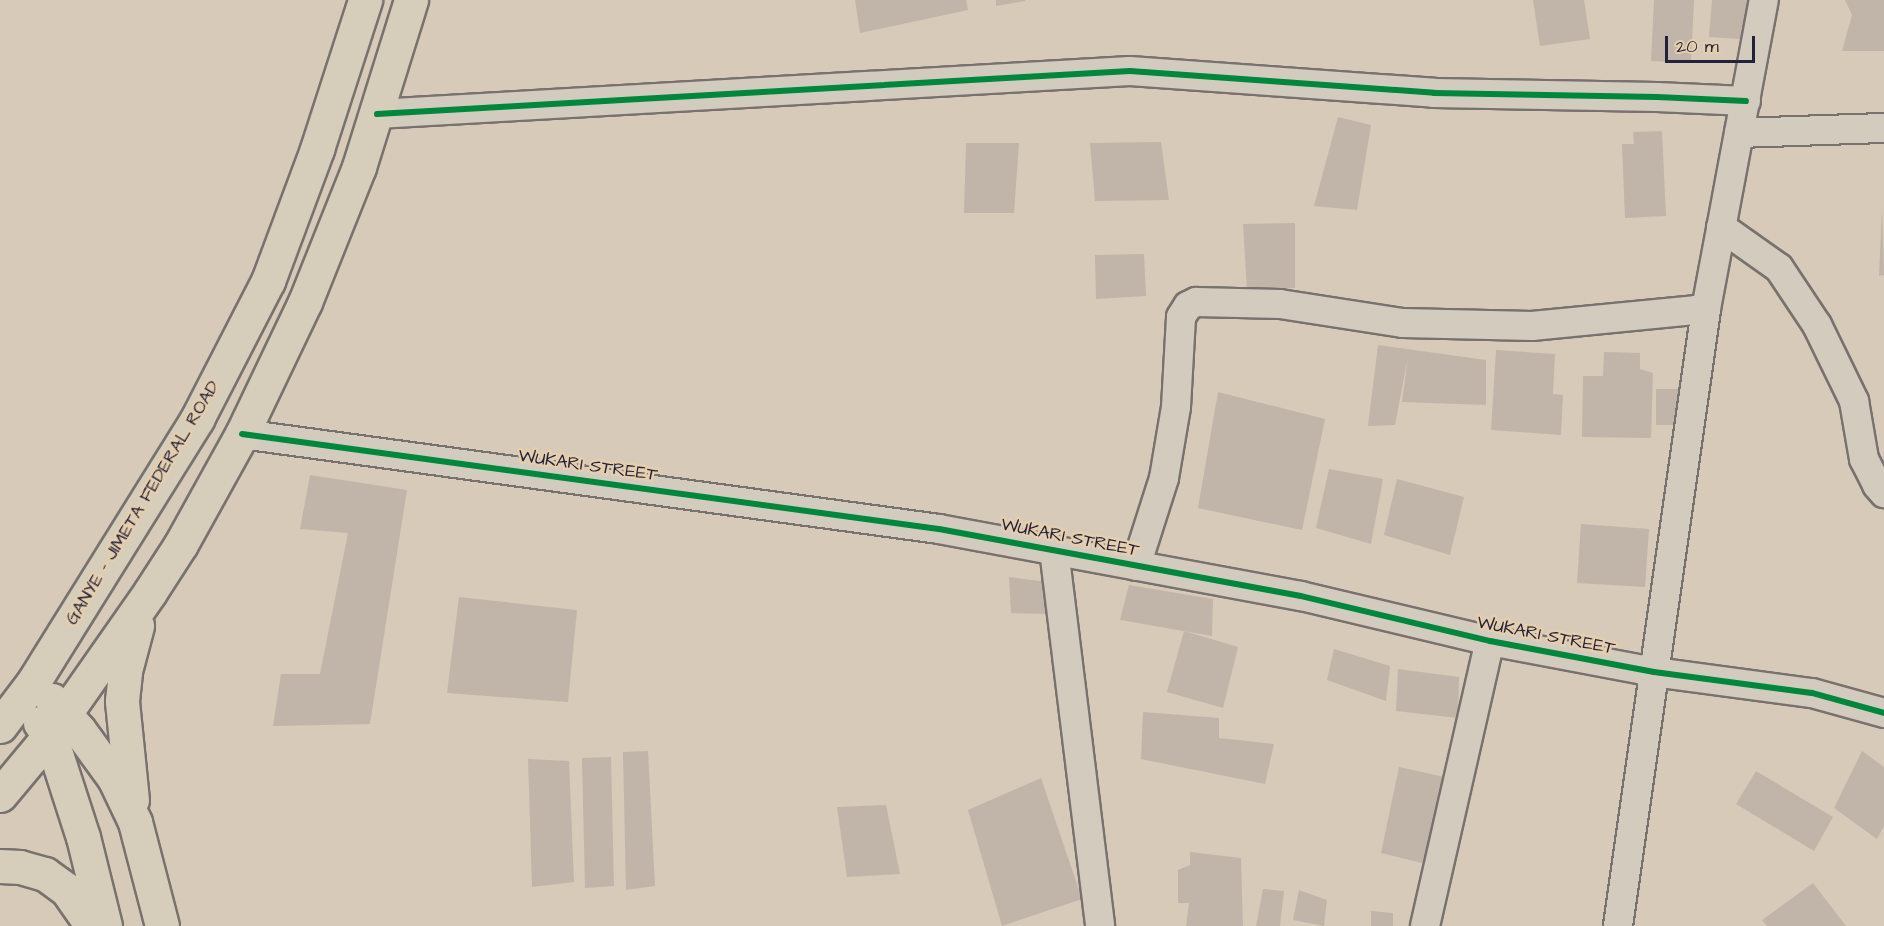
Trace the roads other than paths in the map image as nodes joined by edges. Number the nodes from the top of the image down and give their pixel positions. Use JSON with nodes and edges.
{"nodes":[{"id":1,"x":366,"y":0,"type":"edge"},
{"id":2,"x":411,"y":0,"type":"edge"},
{"id":3,"x":1764,"y":0,"type":"edge"},
{"id":4,"x":1746,"y":101,"type":"junction"},
{"id":5,"x":377,"y":114,"type":"junction"},
{"id":6,"x":1884,"y":128,"type":"edge"},
{"id":7,"x":1739,"y":133,"type":"junction"},
{"id":8,"x":1721,"y":226,"type":"junction"},
{"id":9,"x":1706,"y":309,"type":"junction"},
{"id":10,"x":242,"y":434,"type":"junction"},
{"id":11,"x":1884,"y":493,"type":"edge"},
{"id":12,"x":1053,"y":550,"type":"junction"},
{"id":13,"x":1136,"y":566,"type":"junction"},
{"id":14,"x":150,"y":592,"type":"junction"},
{"id":15,"x":1490,"y":641,"type":"junction"},
{"id":16,"x":1654,"y":672,"type":"junction"},
{"id":17,"x":27,"y":690,"type":"junction"},
{"id":18,"x":1884,"y":712,"type":"edge"},
{"id":19,"x":57,"y":725,"type":"junction"},
{"id":20,"x":0,"y":726,"type":"edge"},
{"id":21,"x":0,"y":795,"type":"edge"},
{"id":22,"x":135,"y":822,"type":"junction"},
{"id":23,"x":0,"y":866,"type":"edge"},
{"id":24,"x":92,"y":926,"type":"edge"},
{"id":25,"x":105,"y":926,"type":"edge"},
{"id":26,"x":162,"y":926,"type":"edge"},
{"id":27,"x":1100,"y":926,"type":"edge"},
{"id":28,"x":1425,"y":926,"type":"edge"},
{"id":29,"x":1618,"y":926,"type":"edge"}],
"edges":[{"from":1,"to":17,"type":"main road","name":"GANYE - JIMETA FEDERAL ROAD"},
{"from":2,"to":5,"type":"main road"},
{"from":3,"to":4,"type":"street"},
{"from":4,"to":5,"type":"street"},
{"from":4,"to":7,"type":"street"},
{"from":5,"to":10,"type":"main road"},
{"from":6,"to":7,"type":"street"},
{"from":7,"to":8,"type":"street"},
{"from":8,"to":9,"type":"street"},
{"from":8,"to":11,"type":"street"},
{"from":9,"to":13,"type":"street"},
{"from":9,"to":16,"type":"street"},
{"from":10,"to":12,"type":"street","name":"WUKARI STREET"},
{"from":10,"to":14,"type":"main road"},
{"from":12,"to":13,"type":"street","name":"WUKARI STREET"},
{"from":12,"to":27,"type":"street"},
{"from":13,"to":15,"type":"street","name":"WUKARI STREET"},
{"from":14,"to":19,"type":"main road"},
{"from":14,"to":22,"type":"main road"},
{"from":15,"to":16,"type":"street","name":"WUKARI STREET"},
{"from":15,"to":28,"type":"street"},
{"from":16,"to":18,"type":"street","name":"WUKARI STREET"},
{"from":16,"to":29,"type":"street"},
{"from":17,"to":19,"type":"main road"},
{"from":17,"to":20,"type":"main road","name":"GANYE - JIMETA FEDERAL ROAD"},
{"from":19,"to":21,"type":"main road"},
{"from":19,"to":22,"type":"main road"},
{"from":19,"to":25,"type":"main road"},
{"from":22,"to":26,"type":"main road"},
{"from":23,"to":24,"type":"main road"}]}
